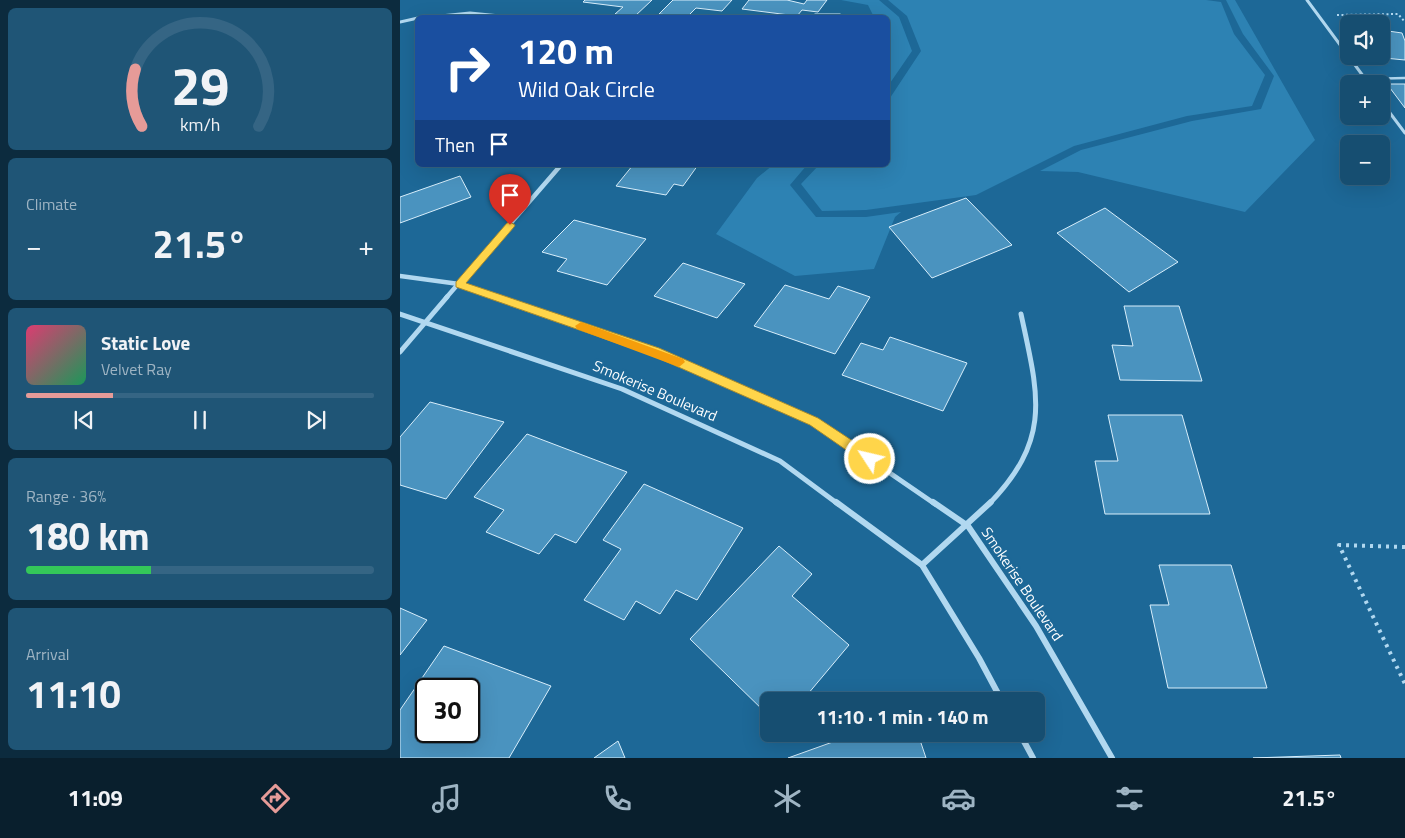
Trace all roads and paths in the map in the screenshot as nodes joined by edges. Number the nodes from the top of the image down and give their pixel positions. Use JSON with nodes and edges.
{"nodes":[{"id":1,"x":1307,"y":0,"type":"edge"},
{"id":2,"x":434,"y":15,"type":"edge"},
{"id":3,"x":490,"y":15,"type":"edge"},
{"id":4,"x":1318,"y":16,"type":"junction"},
{"id":5,"x":415,"y":19,"type":"edge"},
{"id":6,"x":400,"y":22,"type":"edge"},
{"id":7,"x":1405,"y":22,"type":"edge"},
{"id":8,"x":1362,"y":75,"type":"edge"},
{"id":9,"x":1390,"y":78,"type":"edge"},
{"id":10,"x":1405,"y":78,"type":"edge"},
{"id":11,"x":1390,"y":113,"type":"edge"},
{"id":12,"x":1405,"y":133,"type":"edge"},
{"id":13,"x":559,"y":167,"type":"edge"},
{"id":14,"x":400,"y":276,"type":"edge"},
{"id":15,"x":459,"y":284,"type":"junction"},
{"id":16,"x":400,"y":314,"type":"edge"},
{"id":17,"x":1021,"y":314,"type":"dead end"},
{"id":18,"x":427,"y":321,"type":"junction"},
{"id":19,"x":400,"y":352,"type":"edge"},
{"id":20,"x":968,"y":526,"type":"junction"},
{"id":21,"x":1405,"y":547,"type":"edge"},
{"id":22,"x":922,"y":565,"type":"junction"},
{"id":23,"x":1405,"y":684,"type":"edge"},
{"id":24,"x":997,"y":692,"type":"edge"},
{"id":25,"x":1024,"y":742,"type":"edge"},
{"id":26,"x":1033,"y":758,"type":"edge"},
{"id":27,"x":1112,"y":758,"type":"edge"}],
"edges":[{"from":1,"to":4,"type":"street"},
{"from":2,"to":3,"type":"street"},
{"from":4,"to":7,"type":"path"},
{"from":4,"to":8,"type":"street"},
{"from":5,"to":6,"type":"street"},
{"from":9,"to":10,"type":"lane"},
{"from":11,"to":12,"type":"street"},
{"from":13,"to":15,"type":"street"},
{"from":14,"to":15,"type":"street","name":"Smokerise Boulevard"},
{"from":15,"to":18,"type":"street"},
{"from":15,"to":20,"type":"street","name":"Smokerise Boulevard"},
{"from":16,"to":18,"type":"street","name":"Smokerise Boulevard"},
{"from":17,"to":20,"type":"street"},
{"from":18,"to":19,"type":"street"},
{"from":18,"to":22,"type":"street","name":"Smokerise Boulevard"},
{"from":20,"to":22,"type":"street"},
{"from":20,"to":27,"type":"street","name":"Smokerise Boulevard"},
{"from":21,"to":23,"type":"path"},
{"from":22,"to":24,"type":"street","name":"Smokerise Boulevard"},
{"from":25,"to":26,"type":"street"}]}
